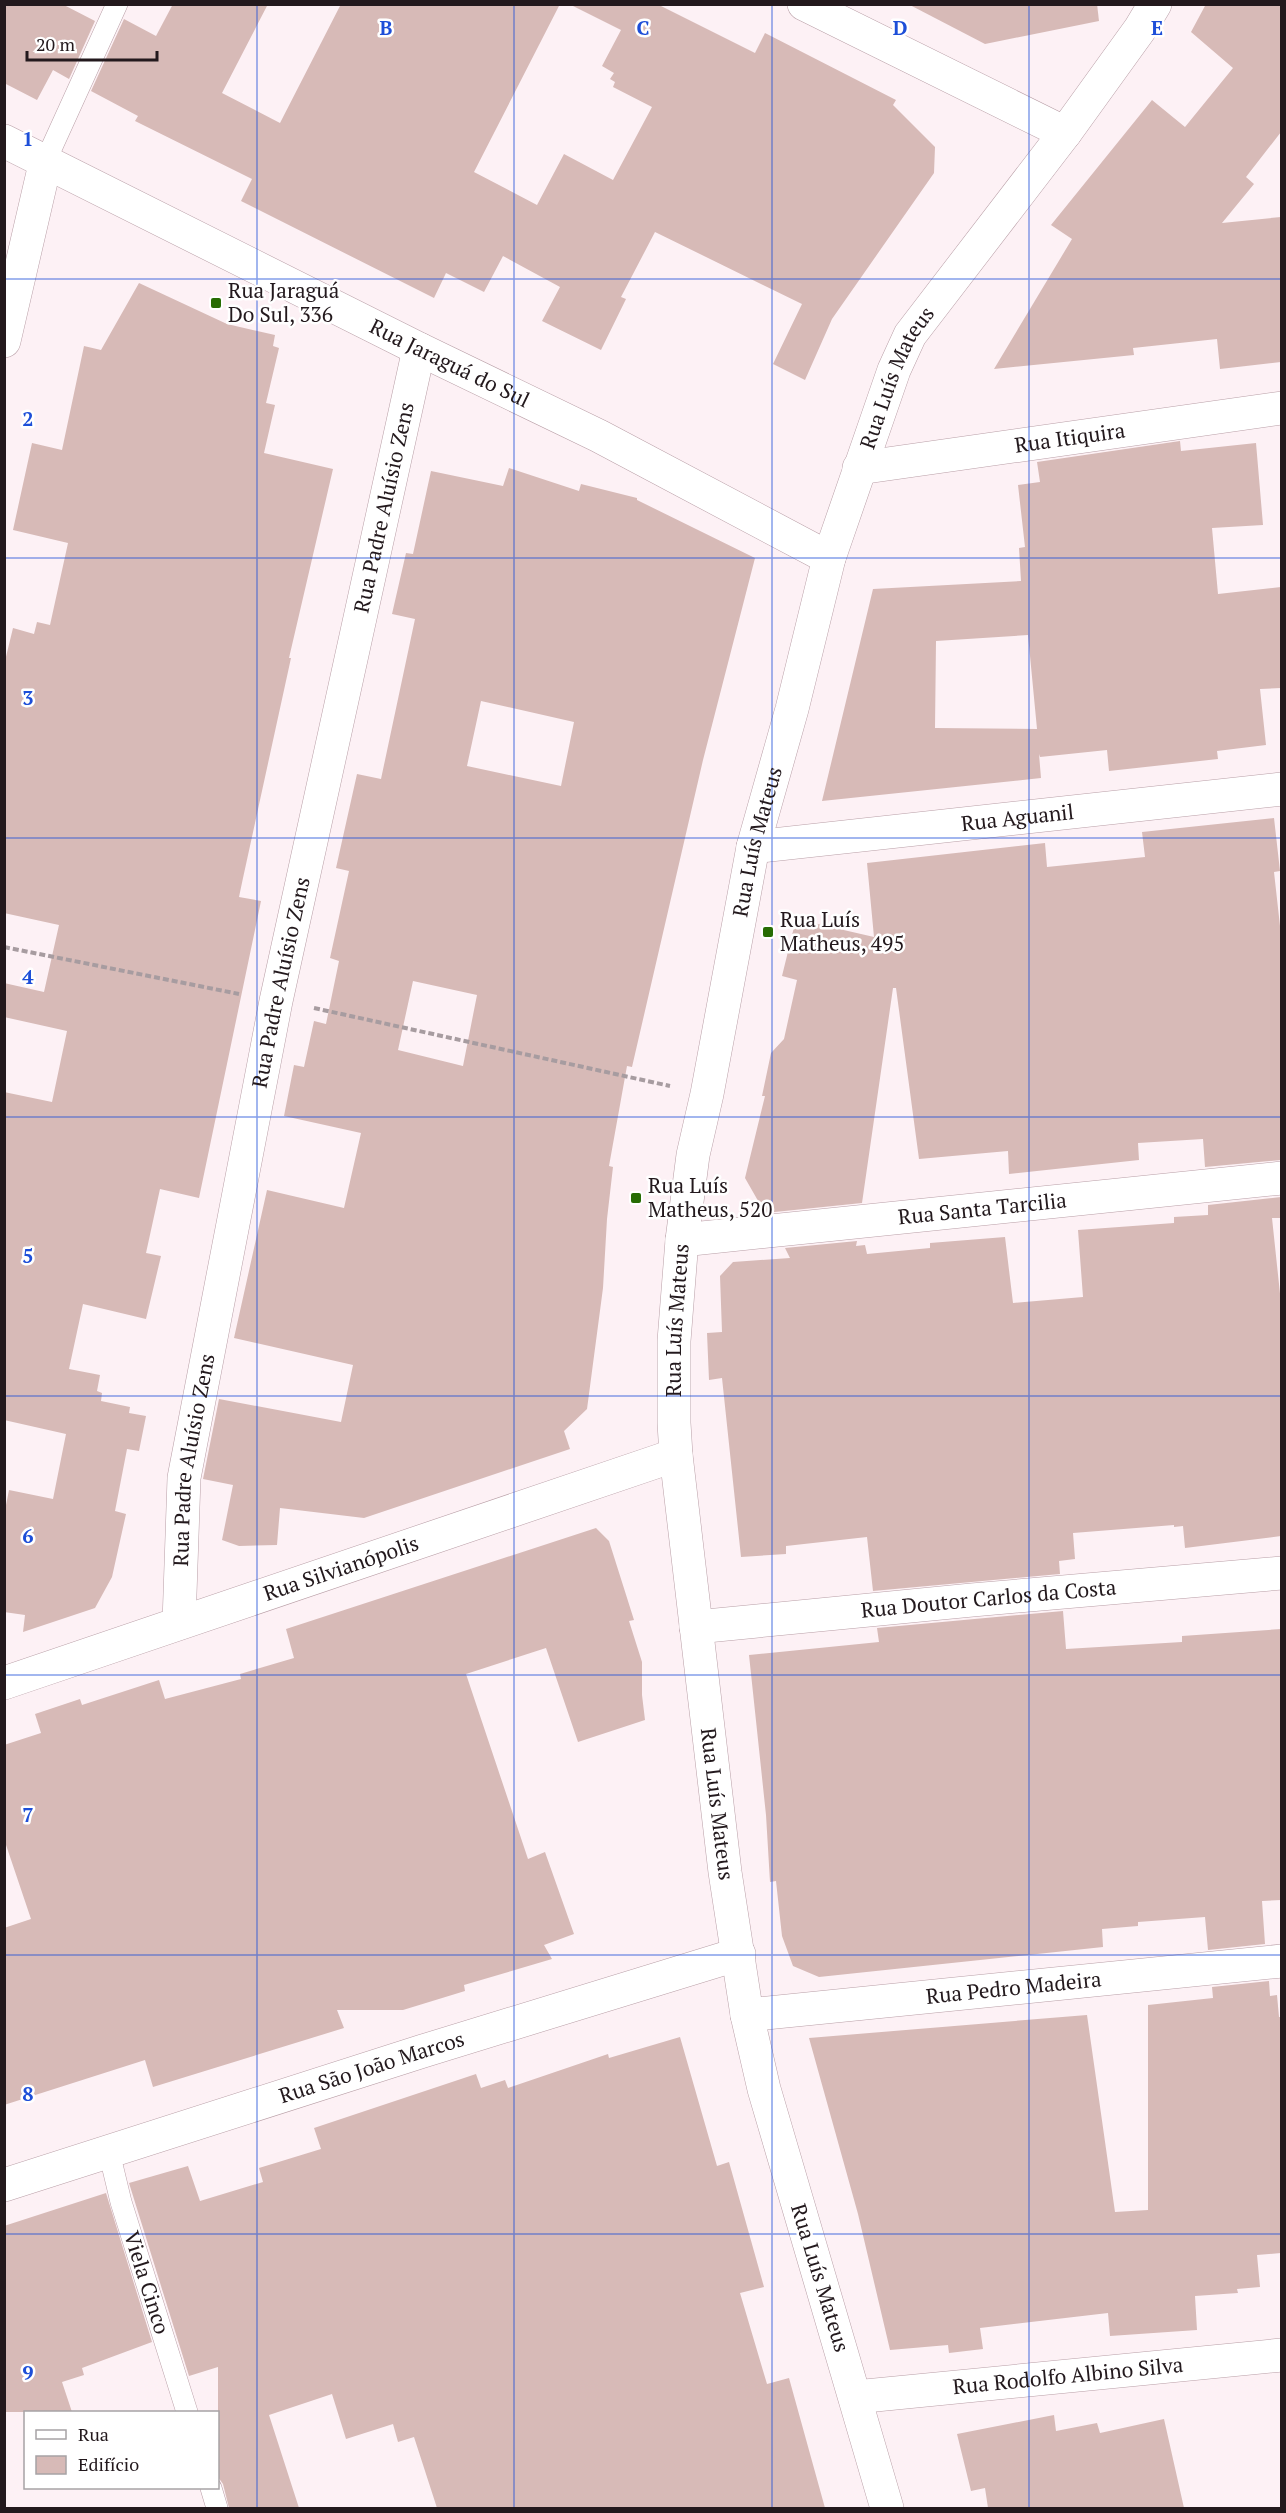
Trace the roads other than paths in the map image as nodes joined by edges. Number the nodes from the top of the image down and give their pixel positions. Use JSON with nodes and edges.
{"nodes":[{"id":1,"x":117,"y":4,"type":"edge"},
{"id":2,"x":804,"y":4,"type":"edge"},
{"id":3,"x":1155,"y":4,"type":"edge"},
{"id":4,"x":1065,"y":133,"type":"junction"},
{"id":5,"x":4,"y":141,"type":"edge"},
{"id":6,"x":46,"y":160,"type":"junction"},
{"id":7,"x":4,"y":341,"type":"edge"},
{"id":8,"x":419,"y":349,"type":"junction"},
{"id":9,"x":1281,"y":408,"type":"edge"},
{"id":10,"x":859,"y":468,"type":"junction"},
{"id":11,"x":829,"y":558,"type":"junction"},
{"id":12,"x":1281,"y":789,"type":"edge"},
{"id":13,"x":753,"y":848,"type":"junction"},
{"id":14,"x":1281,"y":1178,"type":"edge"},
{"id":15,"x":682,"y":1240,"type":"junction"},
{"id":16,"x":676,"y":1455,"type":"junction"},
{"id":17,"x":1281,"y":1573,"type":"edge"},
{"id":18,"x":179,"y":1623,"type":"junction"},
{"id":19,"x":696,"y":1627,"type":"junction"},
{"id":20,"x":4,"y":1683,"type":"edge"},
{"id":21,"x":739,"y":1954,"type":"junction"},
{"id":22,"x":1281,"y":1961,"type":"edge"},
{"id":23,"x":747,"y":2015,"type":"junction"},
{"id":24,"x":109,"y":2152,"type":"junction"},
{"id":25,"x":4,"y":2185,"type":"edge"},
{"id":26,"x":1281,"y":2355,"type":"edge"},
{"id":27,"x":855,"y":2397,"type":"junction"},
{"id":28,"x":187,"y":2411,"type":"edge"},
{"id":29,"x":212,"y":2489,"type":"edge"},
{"id":30,"x":217,"y":2508,"type":"edge"},
{"id":31,"x":887,"y":2508,"type":"edge"}],
"edges":[{"from":1,"to":6,"type":"lane"},
{"from":2,"to":4,"type":"street"},
{"from":3,"to":4,"type":"street","name":"Rua Luís Mateus"},
{"from":4,"to":10,"type":"street","name":"Rua Luís Mateus"},
{"from":5,"to":6,"type":"street","name":"Rua Jaraguá do Sul"},
{"from":6,"to":7,"type":"street"},
{"from":6,"to":8,"type":"street","name":"Rua Jaraguá do Sul"},
{"from":8,"to":11,"type":"street","name":"Rua Jaraguá do Sul"},
{"from":8,"to":18,"type":"street","name":"Rua Padre Aluísio Zens"},
{"from":9,"to":10,"type":"street","name":"Rua Itiquira"},
{"from":10,"to":11,"type":"street","name":"Rua Luís Mateus"},
{"from":11,"to":13,"type":"street","name":"Rua Luís Mateus"},
{"from":12,"to":13,"type":"street","name":"Rua Aguanil"},
{"from":13,"to":15,"type":"street","name":"Rua Luís Mateus"},
{"from":14,"to":15,"type":"street","name":"Rua Santa Tarcilia"},
{"from":15,"to":16,"type":"street","name":"Rua Luís Mateus"},
{"from":16,"to":18,"type":"street","name":"Rua Silvianópolis"},
{"from":16,"to":19,"type":"street","name":"Rua Luís Mateus"},
{"from":17,"to":19,"type":"street","name":"Rua Doutor Carlos da Costa"},
{"from":18,"to":20,"type":"street","name":"Rua Silvianópolis"},
{"from":19,"to":21,"type":"street","name":"Rua Luís Mateus"},
{"from":21,"to":23,"type":"street","name":"Rua Luís Mateus"},
{"from":21,"to":24,"type":"street","name":"Rua São João Marcos"},
{"from":22,"to":23,"type":"street","name":"Rua Pedro Madeira"},
{"from":23,"to":27,"type":"street","name":"Rua Luís Mateus"},
{"from":24,"to":25,"type":"street","name":"Rua São João Marcos"},
{"from":24,"to":28,"type":"lane","name":"Viela Cinco"},
{"from":26,"to":27,"type":"street","name":"Rua Rodolfo Albino Silva"},
{"from":27,"to":31,"type":"street","name":"Rua Luís Mateus"},
{"from":29,"to":30,"type":"lane"}]}
